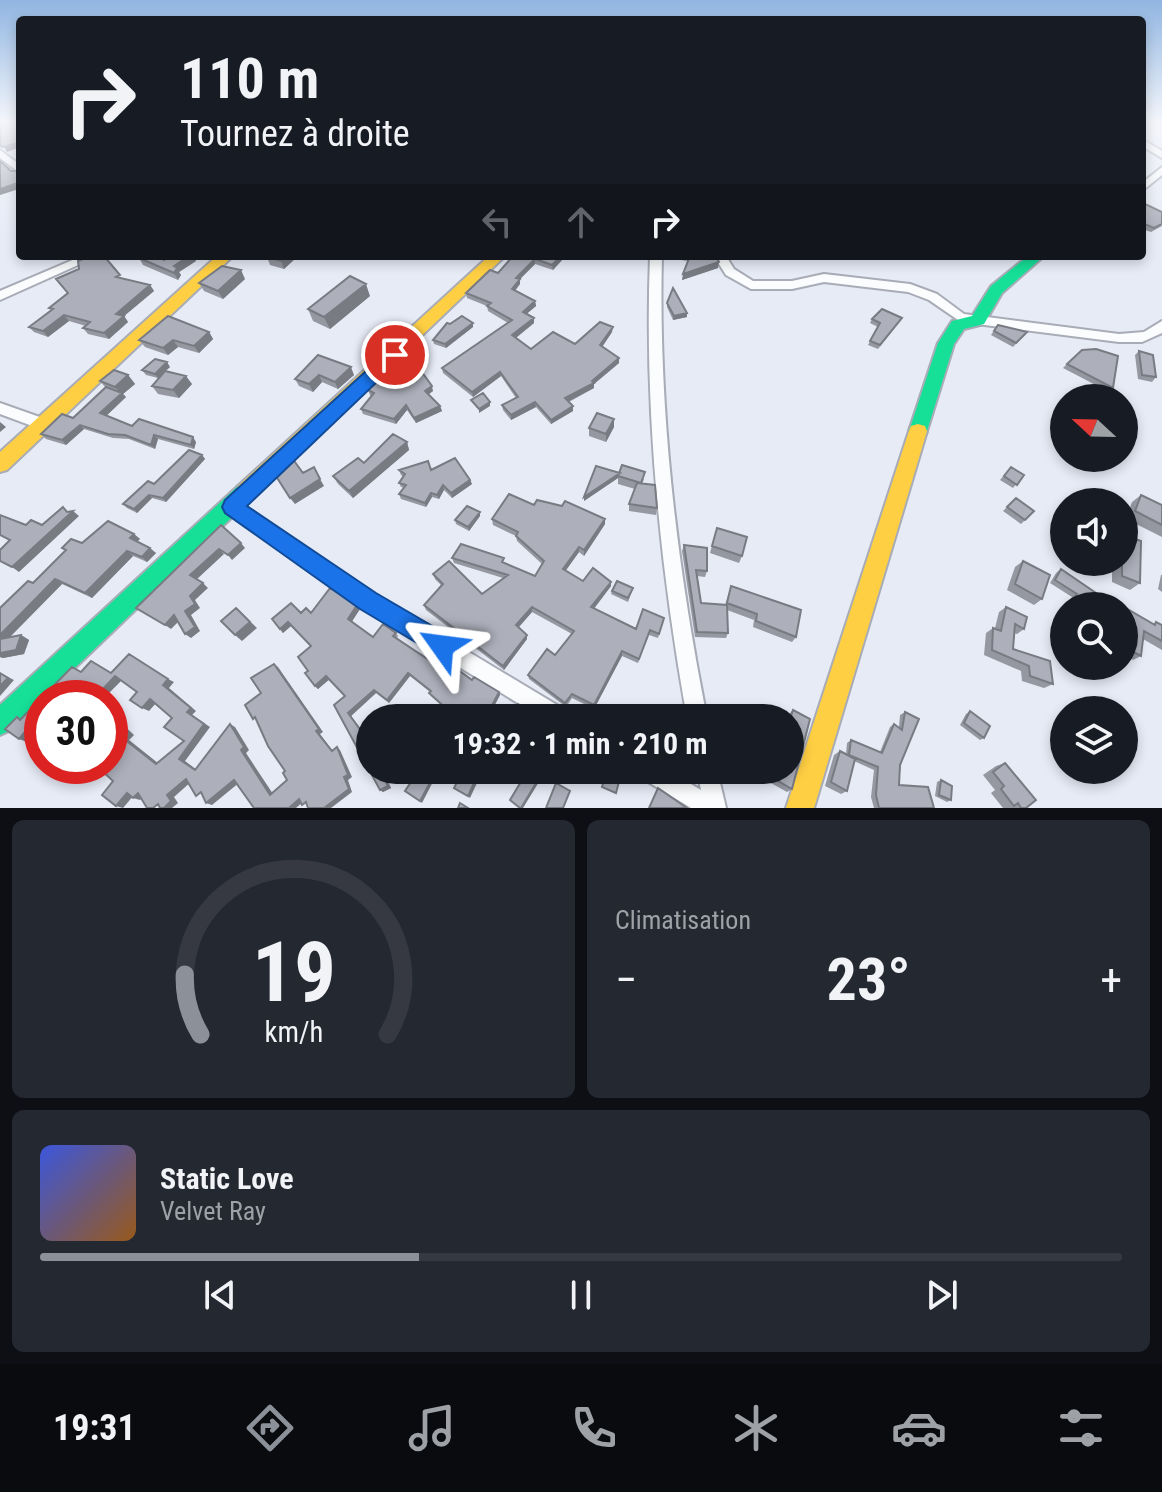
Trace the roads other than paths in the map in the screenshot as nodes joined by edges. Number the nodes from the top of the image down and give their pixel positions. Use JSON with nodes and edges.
{"nodes":[{"id":1,"x":1162,"y":170,"type":"edge"},
{"id":2,"x":1146,"y":184,"type":"edge"},
{"id":3,"x":78,"y":260,"type":"edge"},
{"id":4,"x":222,"y":260,"type":"edge"},
{"id":5,"x":494,"y":260,"type":"edge"},
{"id":6,"x":656,"y":260,"type":"edge"},
{"id":7,"x":722,"y":260,"type":"edge"},
{"id":8,"x":1032,"y":260,"type":"edge"},
{"id":9,"x":0,"y":296,"type":"edge"},
{"id":10,"x":978,"y":320,"type":"junction"},
{"id":11,"x":1162,"y":325,"type":"edge"},
{"id":12,"x":0,"y":408,"type":"edge"},
{"id":13,"x":43,"y":424,"type":"junction"},
{"id":14,"x":0,"y":464,"type":"edge"},
{"id":15,"x":232,"y":507,"type":"junction"},
{"id":16,"x":537,"y":704,"type":"edge"},
{"id":17,"x":694,"y":704,"type":"edge"},
{"id":18,"x":0,"y":722,"type":"edge"},
{"id":19,"x":671,"y":784,"type":"edge"},
{"id":20,"x":709,"y":784,"type":"edge"},
{"id":21,"x":713,"y":808,"type":"edge"},
{"id":22,"x":800,"y":808,"type":"edge"}],
"edges":[{"from":1,"to":2,"type":"street"},
{"from":3,"to":9,"type":"street"},
{"from":4,"to":13,"type":"street"},
{"from":5,"to":15,"type":"street"},
{"from":6,"to":17,"type":"street"},
{"from":7,"to":10,"type":"street"},
{"from":8,"to":10,"type":"street"},
{"from":10,"to":11,"type":"street"},
{"from":10,"to":22,"type":"street"},
{"from":12,"to":13,"type":"street"},
{"from":13,"to":14,"type":"street"},
{"from":15,"to":16,"type":"street"},
{"from":15,"to":18,"type":"street"},
{"from":19,"to":21,"type":"street"},
{"from":20,"to":21,"type":"street"}]}
